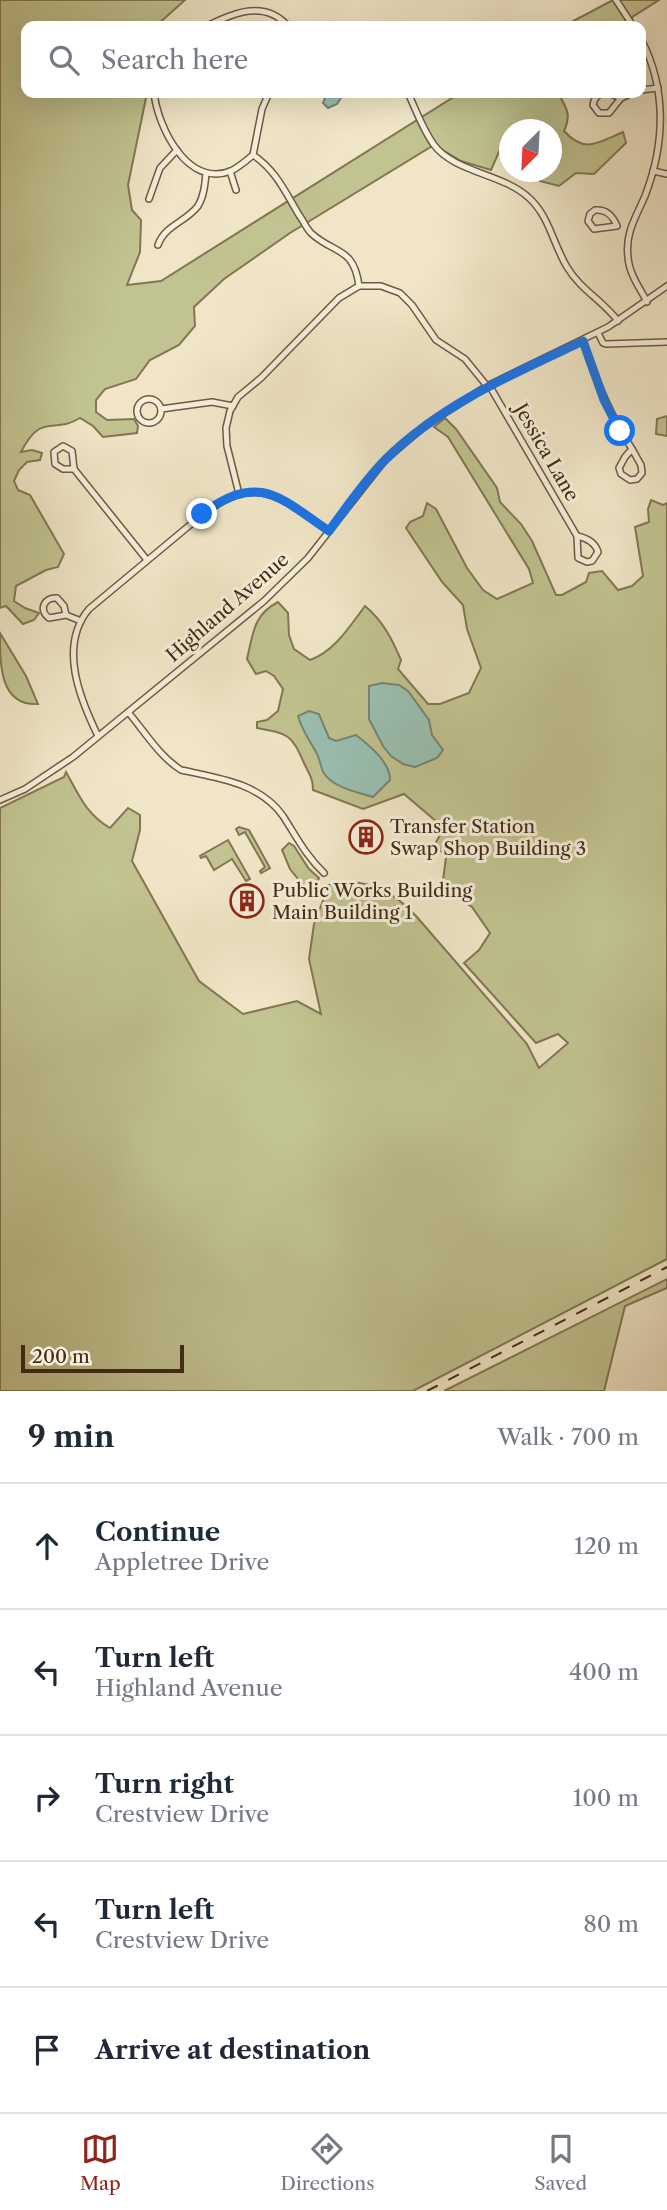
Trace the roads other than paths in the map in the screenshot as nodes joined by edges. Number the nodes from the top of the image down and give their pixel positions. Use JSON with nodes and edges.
{"nodes":[{"id":1,"x":617,"y":0,"type":"edge"},
{"id":2,"x":218,"y":21,"type":"edge"},
{"id":3,"x":283,"y":21,"type":"edge"},
{"id":4,"x":631,"y":21,"type":"edge"},
{"id":5,"x":646,"y":50,"type":"edge"},
{"id":6,"x":658,"y":88,"type":"junction"},
{"id":7,"x":646,"y":89,"type":"edge"},
{"id":8,"x":155,"y":98,"type":"edge"},
{"id":9,"x":267,"y":98,"type":"edge"},
{"id":10,"x":410,"y":98,"type":"edge"},
{"id":11,"x":594,"y":98,"type":"edge"},
{"id":12,"x":621,"y":98,"type":"edge"},
{"id":13,"x":177,"y":150,"type":"junction"},
{"id":14,"x":253,"y":155,"type":"junction"},
{"id":15,"x":230,"y":171,"type":"junction"},
{"id":16,"x":653,"y":171,"type":"junction"},
{"id":17,"x":206,"y":173,"type":"junction"},
{"id":18,"x":667,"y":174,"type":"edge"},
{"id":19,"x":236,"y":190,"type":"dead end"},
{"id":20,"x":149,"y":199,"type":"dead end"},
{"id":21,"x":617,"y":226,"type":"junction"},
{"id":22,"x":628,"y":232,"type":"junction"},
{"id":23,"x":158,"y":245,"type":"dead end"},
{"id":24,"x":359,"y":286,"type":"junction"},
{"id":25,"x":667,"y":286,"type":"edge"},
{"id":26,"x":647,"y":302,"type":"junction"},
{"id":27,"x":618,"y":321,"type":"junction"},
{"id":28,"x":598,"y":333,"type":"junction"},
{"id":29,"x":583,"y":341,"type":"junction"},
{"id":30,"x":667,"y":342,"type":"edge"},
{"id":31,"x":488,"y":385,"type":"junction"},
{"id":32,"x":233,"y":406,"type":"junction"},
{"id":33,"x":161,"y":409,"type":"junction"},
{"id":34,"x":632,"y":449,"type":"junction"},
{"id":35,"x":74,"y":469,"type":"junction"},
{"id":36,"x":239,"y":494,"type":"junction"},
{"id":37,"x":329,"y":531,"type":"junction"},
{"id":38,"x":578,"y":536,"type":"junction"},
{"id":39,"x":147,"y":560,"type":"junction"},
{"id":40,"x":66,"y":615,"type":"junction"},
{"id":41,"x":81,"y":621,"type":"junction"},
{"id":42,"x":128,"y":712,"type":"junction"},
{"id":43,"x":98,"y":737,"type":"junction"},
{"id":44,"x":0,"y":800,"type":"edge"},
{"id":45,"x":324,"y":873,"type":"dead end"}],
"edges":[{"from":1,"to":4,"type":"street"},
{"from":2,"to":3,"type":"street"},
{"from":5,"to":6,"type":"street"},
{"from":6,"to":7,"type":"street"},
{"from":6,"to":16,"type":"street"},
{"from":8,"to":13,"type":"street"},
{"from":9,"to":14,"type":"street"},
{"from":10,"to":27,"type":"street"},
{"from":11,"to":12,"type":"street"},
{"from":13,"to":17,"type":"street"},
{"from":13,"to":20,"type":"street"},
{"from":14,"to":15,"type":"street"},
{"from":14,"to":24,"type":"street"},
{"from":15,"to":17,"type":"street"},
{"from":15,"to":19,"type":"street"},
{"from":16,"to":18,"type":"street"},
{"from":16,"to":22,"type":"street"},
{"from":17,"to":23,"type":"street"},
{"from":21,"to":21,"type":"street"},
{"from":21,"to":22,"type":"street"},
{"from":22,"to":26,"type":"street"},
{"from":24,"to":31,"type":"street","name":"Jessica Lane"},
{"from":24,"to":32,"type":"street"},
{"from":25,"to":26,"type":"street","name":"Highland Avenue"},
{"from":26,"to":27,"type":"street","name":"Highland Avenue"},
{"from":27,"to":28,"type":"street","name":"Highland Avenue"},
{"from":28,"to":29,"type":"street","name":"Highland Avenue"},
{"from":28,"to":30,"type":"street"},
{"from":29,"to":31,"type":"street","name":"Highland Avenue"},
{"from":29,"to":34,"type":"street"},
{"from":31,"to":37,"type":"street","name":"Highland Avenue"},
{"from":31,"to":38,"type":"street","name":"Jessica Lane"},
{"from":32,"to":33,"type":"street"},
{"from":32,"to":36,"type":"street"},
{"from":33,"to":33,"type":"street"},
{"from":34,"to":34,"type":"street"},
{"from":35,"to":35,"type":"street"},
{"from":35,"to":39,"type":"street"},
{"from":36,"to":37,"type":"street"},
{"from":36,"to":39,"type":"street"},
{"from":37,"to":42,"type":"street","name":"Highland Avenue"},
{"from":38,"to":38,"type":"street","name":"Jessica Lane"},
{"from":39,"to":41,"type":"street"},
{"from":40,"to":40,"type":"street"},
{"from":40,"to":41,"type":"street"},
{"from":41,"to":43,"type":"street"},
{"from":42,"to":43,"type":"street","name":"Highland Avenue"},
{"from":42,"to":45,"type":"street"},
{"from":43,"to":44,"type":"street","name":"Highland Avenue"}]}
